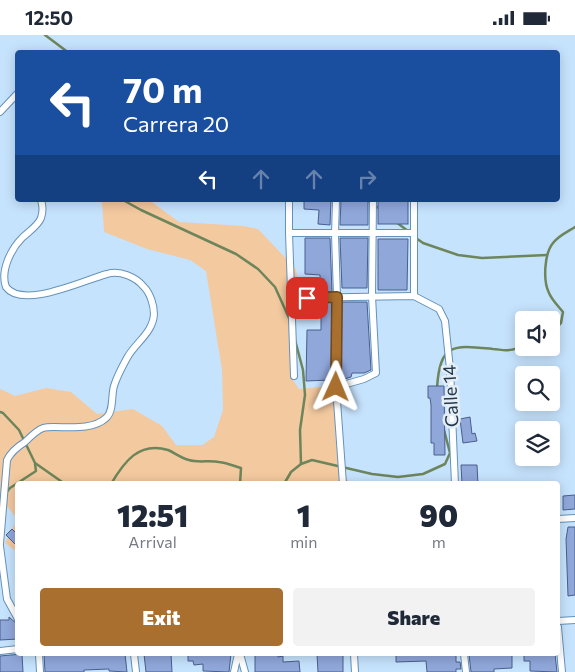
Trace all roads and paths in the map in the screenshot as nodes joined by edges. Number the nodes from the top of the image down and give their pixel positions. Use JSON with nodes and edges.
{"nodes":[{"id":1,"x":15,"y":96,"type":"edge"},
{"id":2,"x":0,"y":113,"type":"edge"},
{"id":3,"x":42,"y":202,"type":"edge"},
{"id":4,"x":290,"y":202,"type":"edge"},
{"id":5,"x":336,"y":202,"type":"edge"},
{"id":6,"x":373,"y":202,"type":"edge"},
{"id":7,"x":414,"y":202,"type":"edge"},
{"id":8,"x":289,"y":233,"type":"junction"},
{"id":9,"x":373,"y":233,"type":"junction"},
{"id":10,"x":414,"y":233,"type":"junction"},
{"id":11,"x":335,"y":234,"type":"junction"},
{"id":12,"x":372,"y":296,"type":"junction"},
{"id":13,"x":414,"y":296,"type":"junction"},
{"id":14,"x":337,"y":297,"type":"junction"},
{"id":15,"x":292,"y":298,"type":"junction"},
{"id":16,"x":294,"y":376,"type":"dead end"},
{"id":17,"x":336,"y":387,"type":"junction"},
{"id":18,"x":343,"y":481,"type":"edge"},
{"id":19,"x":455,"y":481,"type":"edge"},
{"id":20,"x":575,"y":518,"type":"edge"},
{"id":21,"x":560,"y":519,"type":"edge"},
{"id":22,"x":0,"y":545,"type":"edge"},
{"id":23,"x":15,"y":614,"type":"edge"},
{"id":24,"x":575,"y":620,"type":"edge"},
{"id":25,"x":560,"y":621,"type":"edge"},
{"id":26,"x":15,"y":649,"type":"edge"},
{"id":27,"x":560,"y":650,"type":"edge"},
{"id":28,"x":0,"y":651,"type":"edge"},
{"id":29,"x":39,"y":656,"type":"edge"},
{"id":30,"x":134,"y":656,"type":"edge"},
{"id":31,"x":238,"y":656,"type":"edge"},
{"id":32,"x":240,"y":656,"type":"edge"},
{"id":33,"x":354,"y":656,"type":"edge"},
{"id":34,"x":464,"y":656,"type":"edge"},
{"id":35,"x":40,"y":672,"type":"edge"},
{"id":36,"x":136,"y":672,"type":"edge"},
{"id":37,"x":234,"y":672,"type":"edge"},
{"id":38,"x":245,"y":672,"type":"edge"},
{"id":39,"x":355,"y":672,"type":"edge"},
{"id":40,"x":466,"y":672,"type":"edge"},
{"id":41,"x":562,"y":672,"type":"edge"}],
"edges":[{"from":1,"to":2,"type":"street"},
{"from":3,"to":22,"type":"street"},
{"from":4,"to":8,"type":"street"},
{"from":5,"to":11,"type":"street"},
{"from":6,"to":9,"type":"street"},
{"from":7,"to":10,"type":"street"},
{"from":8,"to":11,"type":"street"},
{"from":8,"to":15,"type":"street"},
{"from":9,"to":10,"type":"street"},
{"from":9,"to":11,"type":"street"},
{"from":9,"to":12,"type":"street"},
{"from":10,"to":13,"type":"street"},
{"from":11,"to":14,"type":"street"},
{"from":12,"to":13,"type":"street"},
{"from":12,"to":14,"type":"street"},
{"from":12,"to":17,"type":"street"},
{"from":13,"to":19,"type":"street","name":"Calle 14"},
{"from":14,"to":15,"type":"street"},
{"from":14,"to":17,"type":"street"},
{"from":15,"to":16,"type":"street"},
{"from":17,"to":18,"type":"street"},
{"from":20,"to":21,"type":"street"},
{"from":22,"to":23,"type":"street"},
{"from":24,"to":25,"type":"street"},
{"from":26,"to":28,"type":"street"},
{"from":27,"to":41,"type":"street"},
{"from":29,"to":35,"type":"street"},
{"from":30,"to":36,"type":"street"},
{"from":31,"to":37,"type":"street"},
{"from":32,"to":38,"type":"street"},
{"from":33,"to":39,"type":"street"},
{"from":34,"to":40,"type":"street"}]}
